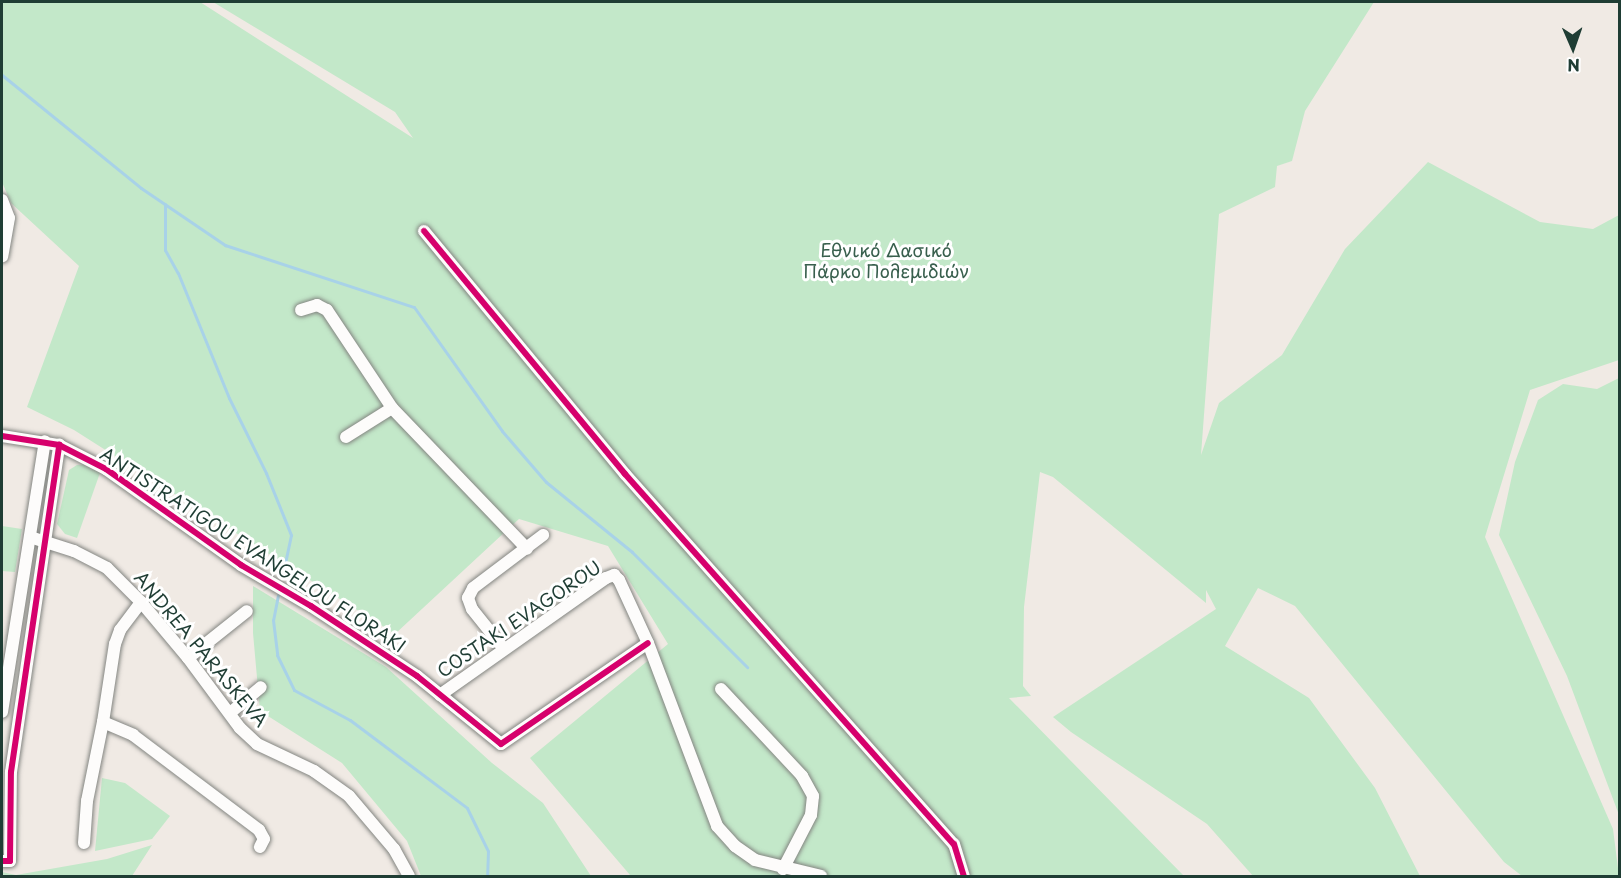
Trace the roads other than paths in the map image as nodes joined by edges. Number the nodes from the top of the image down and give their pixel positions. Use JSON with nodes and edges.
{"nodes":[{"id":1,"x":2,"y":200,"type":"edge"},
{"id":2,"x":5,"y":217,"type":"edge"},
{"id":3,"x":424,"y":231,"type":"dead end"},
{"id":4,"x":2,"y":256,"type":"edge"},
{"id":5,"x":301,"y":310,"type":"dead end"},
{"id":6,"x":392,"y":408,"type":"junction"},
{"id":7,"x":2,"y":436,"type":"edge"},
{"id":8,"x":346,"y":437,"type":"dead end"},
{"id":9,"x":45,"y":441,"type":"junction"},
{"id":10,"x":59,"y":446,"type":"junction"},
{"id":11,"x":543,"y":536,"type":"dead end"},
{"id":12,"x":30,"y":537,"type":"junction"},
{"id":13,"x":43,"y":539,"type":"junction"},
{"id":14,"x":527,"y":549,"type":"junction"},
{"id":15,"x":141,"y":602,"type":"junction"},
{"id":16,"x":247,"y":611,"type":"dead end"},
{"id":17,"x":648,"y":643,"type":"junction"},
{"id":18,"x":504,"y":649,"type":"junction"},
{"id":19,"x":188,"y":658,"type":"junction"},
{"id":20,"x":261,"y":687,"type":"dead end"},
{"id":21,"x":722,"y":689,"type":"dead end"},
{"id":22,"x":440,"y":695,"type":"junction"},
{"id":23,"x":2,"y":712,"type":"edge"},
{"id":24,"x":230,"y":713,"type":"junction"},
{"id":25,"x":103,"y":722,"type":"junction"},
{"id":26,"x":6,"y":772,"type":"edge"},
{"id":27,"x":84,"y":843,"type":"dead end"},
{"id":28,"x":260,"y":847,"type":"dead end"},
{"id":29,"x":2,"y":861,"type":"edge"},
{"id":30,"x":783,"y":869,"type":"junction"},
{"id":31,"x":409,"y":876,"type":"edge"},
{"id":32,"x":821,"y":876,"type":"edge"},
{"id":33,"x":964,"y":876,"type":"edge"}],
"edges":[{"from":1,"to":2,"type":"street"},
{"from":2,"to":4,"type":"street"},
{"from":3,"to":33,"type":"street"},
{"from":5,"to":6,"type":"street"},
{"from":6,"to":8,"type":"street"},
{"from":6,"to":14,"type":"street"},
{"from":7,"to":9,"type":"street","name":"ANTISTRATIGOU EVANGELOU FLORAKI"},
{"from":9,"to":10,"type":"street","name":"ANTISTRATIGOU EVANGELOU FLORAKI"},
{"from":9,"to":12,"type":"street"},
{"from":10,"to":13,"type":"street"},
{"from":10,"to":22,"type":"street","name":"ANTISTRATIGOU EVANGELOU FLORAKI"},
{"from":11,"to":14,"type":"street"},
{"from":12,"to":13,"type":"street","name":"ANDREA PARASKEVA"},
{"from":12,"to":23,"type":"street"},
{"from":13,"to":15,"type":"street","name":"ANDREA PARASKEVA"},
{"from":13,"to":26,"type":"street"},
{"from":14,"to":18,"type":"street"},
{"from":15,"to":19,"type":"street","name":"ANDREA PARASKEVA"},
{"from":15,"to":25,"type":"street"},
{"from":16,"to":19,"type":"street"},
{"from":17,"to":18,"type":"street","name":"COSTAKI EVAGOROU"},
{"from":17,"to":22,"type":"street","name":"ANTISTRATIGOU EVANGELOU FLORAKI"},
{"from":17,"to":30,"type":"street"},
{"from":18,"to":22,"type":"street","name":"COSTAKI EVAGOROU"},
{"from":19,"to":24,"type":"street","name":"ANDREA PARASKEVA"},
{"from":20,"to":24,"type":"street"},
{"from":21,"to":30,"type":"street"},
{"from":24,"to":31,"type":"street","name":"ANDREA PARASKEVA"},
{"from":25,"to":27,"type":"street"},
{"from":25,"to":28,"type":"street"},
{"from":26,"to":29,"type":"street"},
{"from":30,"to":32,"type":"street"}]}
